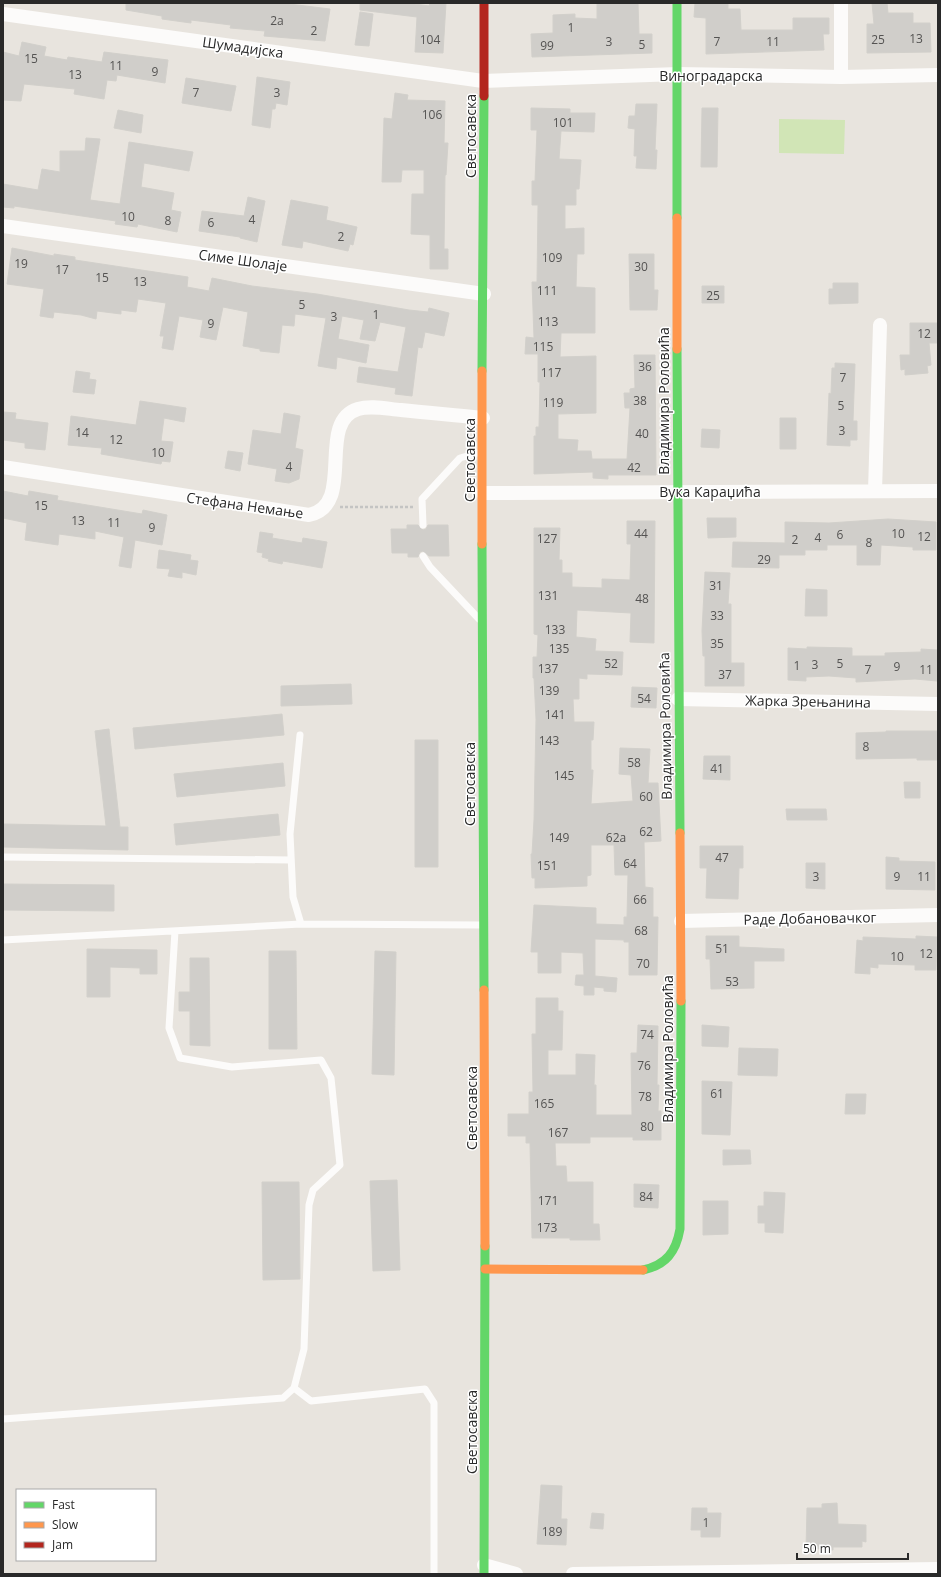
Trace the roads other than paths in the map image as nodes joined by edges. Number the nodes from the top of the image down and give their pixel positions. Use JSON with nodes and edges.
{"nodes":[{"id":1,"x":484,"y":3,"type":"edge"},
{"id":2,"x":677,"y":3,"type":"edge"},
{"id":3,"x":841,"y":3,"type":"edge"},
{"id":4,"x":3,"y":14,"type":"edge"},
{"id":5,"x":678,"y":74,"type":"junction"},
{"id":6,"x":938,"y":75,"type":"edge"},
{"id":7,"x":841,"y":77,"type":"junction"},
{"id":8,"x":483,"y":81,"type":"junction"},
{"id":9,"x":3,"y":226,"type":"edge"},
{"id":10,"x":484,"y":294,"type":"junction"},
{"id":11,"x":880,"y":325,"type":"dead end"},
{"id":12,"x":483,"y":418,"type":"junction"},
{"id":13,"x":482,"y":452,"type":"junction"},
{"id":14,"x":3,"y":467,"type":"edge"},
{"id":15,"x":875,"y":491,"type":"junction"},
{"id":16,"x":938,"y":491,"type":"edge"},
{"id":17,"x":677,"y":492,"type":"junction"},
{"id":18,"x":482,"y":493,"type":"junction"},
{"id":19,"x":423,"y":525,"type":"dead end"},
{"id":20,"x":423,"y":556,"type":"dead end"},
{"id":21,"x":482,"y":622,"type":"junction"},
{"id":22,"x":678,"y":699,"type":"junction"},
{"id":23,"x":938,"y":704,"type":"edge"},
{"id":24,"x":300,"y":735,"type":"dead end"},
{"id":25,"x":3,"y":856,"type":"edge"},
{"id":26,"x":291,"y":860,"type":"junction"},
{"id":27,"x":938,"y":915,"type":"edge"},
{"id":28,"x":681,"y":921,"type":"junction"},
{"id":29,"x":301,"y":924,"type":"junction"},
{"id":30,"x":484,"y":925,"type":"junction"},
{"id":31,"x":175,"y":931,"type":"junction"},
{"id":32,"x":3,"y":940,"type":"edge"},
{"id":33,"x":485,"y":1269,"type":"junction"},
{"id":34,"x":294,"y":1388,"type":"junction"},
{"id":35,"x":3,"y":1419,"type":"edge"},
{"id":36,"x":938,"y":1568,"type":"edge"},
{"id":37,"x":484,"y":1570,"type":"edge"},
{"id":38,"x":434,"y":1574,"type":"edge"},
{"id":39,"x":516,"y":1574,"type":"edge"},
{"id":40,"x":574,"y":1574,"type":"edge"}],
"edges":[{"from":1,"to":8,"type":"main road","name":"Светосавска"},
{"from":2,"to":5,"type":"main road","name":"Владимира Роловића"},
{"from":3,"to":7,"type":"street"},
{"from":4,"to":8,"type":"street","name":"Шумадијска"},
{"from":5,"to":7,"type":"street","name":"Виноградарска"},
{"from":5,"to":8,"type":"street","name":"Виноградарска"},
{"from":5,"to":17,"type":"main road","name":"Владимира Роловића"},
{"from":6,"to":7,"type":"street","name":"Виноградарска"},
{"from":8,"to":10,"type":"main road","name":"Светосавска"},
{"from":9,"to":10,"type":"street","name":"Симе Шолаје"},
{"from":10,"to":12,"type":"main road","name":"Светосавска"},
{"from":11,"to":15,"type":"street"},
{"from":12,"to":13,"type":"main road","name":"Светосавска"},
{"from":12,"to":14,"type":"street","name":"Стефана Немање"},
{"from":13,"to":18,"type":"main road","name":"Светосавска"},
{"from":13,"to":19,"type":"lane"},
{"from":15,"to":16,"type":"street","name":"Вука Караџића"},
{"from":15,"to":17,"type":"street","name":"Вука Караџића"},
{"from":17,"to":18,"type":"street","name":"Вука Караџића"},
{"from":17,"to":22,"type":"main road","name":"Владимира Роловића"},
{"from":18,"to":21,"type":"main road","name":"Светосавска"},
{"from":20,"to":21,"type":"lane"},
{"from":21,"to":30,"type":"main road","name":"Светосавска"},
{"from":22,"to":23,"type":"street","name":"Жарка Зрењанина"},
{"from":22,"to":28,"type":"main road","name":"Владимира Роловића"},
{"from":24,"to":26,"type":"lane"},
{"from":25,"to":26,"type":"lane"},
{"from":26,"to":29,"type":"lane"},
{"from":27,"to":28,"type":"street","name":"Раде Добановачког"},
{"from":28,"to":33,"type":"main road","name":"Владимира Роловића"},
{"from":29,"to":30,"type":"lane"},
{"from":29,"to":31,"type":"lane"},
{"from":30,"to":33,"type":"main road","name":"Светосавска"},
{"from":31,"to":32,"type":"lane"},
{"from":31,"to":34,"type":"lane"},
{"from":33,"to":37,"type":"main road","name":"Светосавска"},
{"from":34,"to":35,"type":"lane"},
{"from":34,"to":38,"type":"lane"},
{"from":36,"to":40,"type":"street"},
{"from":37,"to":39,"type":"street"}]}
